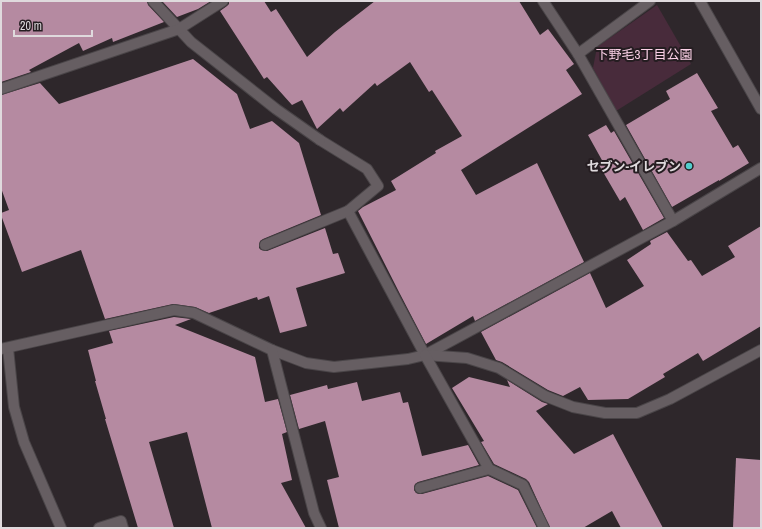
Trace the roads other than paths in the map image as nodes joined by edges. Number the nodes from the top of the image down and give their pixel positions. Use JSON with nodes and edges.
{"nodes":[{"id":1,"x":154,"y":1,"type":"edge"},
{"id":2,"x":223,"y":1,"type":"edge"},
{"id":3,"x":543,"y":1,"type":"edge"},
{"id":4,"x":650,"y":1,"type":"edge"},
{"id":5,"x":700,"y":1,"type":"edge"},
{"id":6,"x":179,"y":29,"type":"junction"},
{"id":7,"x":578,"y":54,"type":"junction"},
{"id":8,"x":1,"y":89,"type":"edge"},
{"id":9,"x":761,"y":109,"type":"edge"},
{"id":10,"x":761,"y":168,"type":"edge"},
{"id":11,"x":348,"y":211,"type":"junction"},
{"id":12,"x":674,"y":221,"type":"junction"},
{"id":13,"x":265,"y":245,"type":"dead end"},
{"id":14,"x":5,"y":348,"type":"edge"},
{"id":15,"x":272,"y":350,"type":"junction"},
{"id":16,"x":761,"y":350,"type":"edge"},
{"id":17,"x":425,"y":355,"type":"junction"},
{"id":18,"x":489,"y":469,"type":"junction"},
{"id":19,"x":420,"y":488,"type":"dead end"},
{"id":20,"x":61,"y":528,"type":"edge"},
{"id":21,"x":99,"y":528,"type":"edge"},
{"id":22,"x":123,"y":528,"type":"edge"},
{"id":23,"x":321,"y":528,"type":"edge"},
{"id":24,"x":544,"y":528,"type":"edge"}],
"edges":[{"from":1,"to":6,"type":"street"},
{"from":2,"to":6,"type":"street"},
{"from":3,"to":7,"type":"street"},
{"from":4,"to":7,"type":"street"},
{"from":5,"to":9,"type":"street"},
{"from":6,"to":8,"type":"street"},
{"from":6,"to":11,"type":"street"},
{"from":7,"to":12,"type":"street"},
{"from":10,"to":12,"type":"street"},
{"from":11,"to":13,"type":"street"},
{"from":11,"to":17,"type":"street"},
{"from":12,"to":17,"type":"street"},
{"from":14,"to":15,"type":"street"},
{"from":14,"to":20,"type":"street"},
{"from":15,"to":17,"type":"street"},
{"from":15,"to":23,"type":"street"},
{"from":16,"to":17,"type":"street"},
{"from":17,"to":18,"type":"street"},
{"from":18,"to":19,"type":"street"},
{"from":18,"to":24,"type":"street"},
{"from":21,"to":22,"type":"street"}]}
